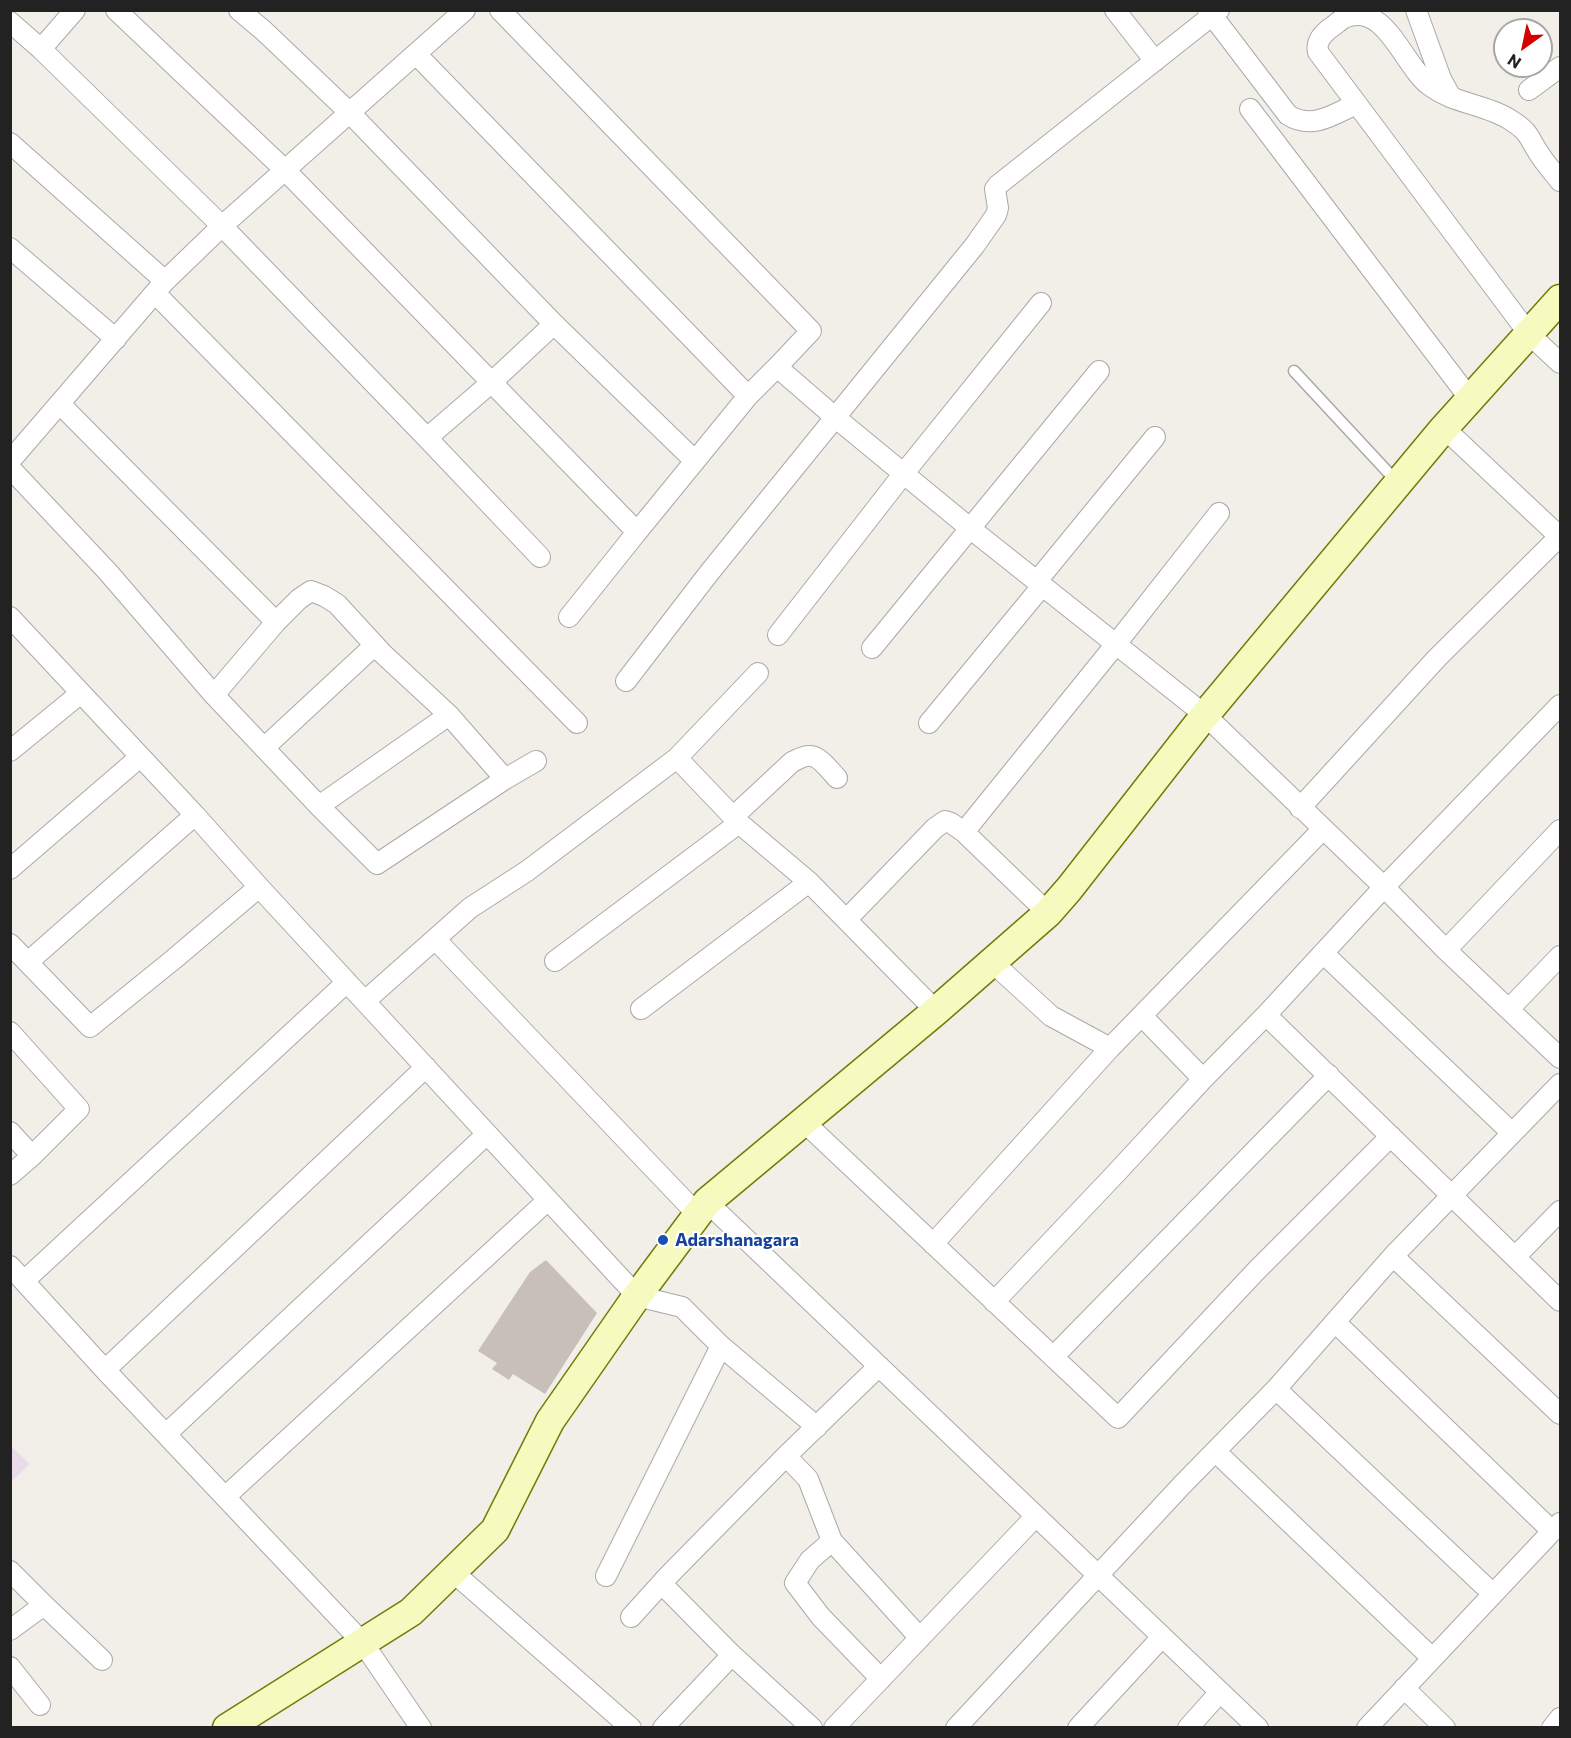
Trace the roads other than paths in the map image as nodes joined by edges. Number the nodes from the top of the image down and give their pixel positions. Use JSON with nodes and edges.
{"nodes":[{"id":1,"x":75,"y":10,"type":"edge"},
{"id":2,"x":116,"y":10,"type":"edge"},
{"id":3,"x":239,"y":10,"type":"edge"},
{"id":4,"x":465,"y":10,"type":"edge"},
{"id":5,"x":500,"y":10,"type":"edge"},
{"id":6,"x":1114,"y":10,"type":"edge"},
{"id":7,"x":1416,"y":10,"type":"edge"},
{"id":8,"x":1213,"y":12,"type":"edge"},
{"id":9,"x":10,"y":21,"type":"edge"},
{"id":10,"x":41,"y":49,"type":"junction"},
{"id":11,"x":416,"y":54,"type":"junction"},
{"id":12,"x":1155,"y":61,"type":"junction"},
{"id":13,"x":1560,"y":67,"type":"edge"},
{"id":14,"x":1529,"y":90,"type":"dead end"},
{"id":15,"x":1451,"y":97,"type":"junction"},
{"id":16,"x":1356,"y":104,"type":"junction"},
{"id":17,"x":1250,"y":108,"type":"dead end"},
{"id":18,"x":350,"y":113,"type":"junction"},
{"id":19,"x":10,"y":143,"type":"edge"},
{"id":20,"x":285,"y":170,"type":"junction"},
{"id":21,"x":1559,"y":178,"type":"edge"},
{"id":22,"x":222,"y":226,"type":"junction"},
{"id":23,"x":10,"y":248,"type":"edge"},
{"id":24,"x":160,"y":287,"type":"junction"},
{"id":25,"x":1560,"y":299,"type":"edge"},
{"id":26,"x":1041,"y":303,"type":"dead end"},
{"id":27,"x":554,"y":324,"type":"junction"},
{"id":28,"x":1529,"y":334,"type":"junction"},
{"id":29,"x":116,"y":339,"type":"junction"},
{"id":30,"x":1560,"y":363,"type":"edge"},
{"id":31,"x":777,"y":367,"type":"junction"},
{"id":32,"x":1099,"y":371,"type":"dead end"},
{"id":33,"x":1294,"y":371,"type":"dead end"},
{"id":34,"x":492,"y":382,"type":"junction"},
{"id":35,"x":748,"y":396,"type":"junction"},
{"id":36,"x":1470,"y":399,"type":"junction"},
{"id":37,"x":60,"y":404,"type":"junction"},
{"id":38,"x":836,"y":418,"type":"junction"},
{"id":39,"x":1444,"y":428,"type":"junction"},
{"id":40,"x":1155,"y":436,"type":"dead end"},
{"id":41,"x":427,"y":438,"type":"junction"},
{"id":42,"x":694,"y":460,"type":"junction"},
{"id":43,"x":10,"y":461,"type":"edge"},
{"id":44,"x":10,"y":468,"type":"edge"},
{"id":45,"x":904,"y":473,"type":"junction"},
{"id":46,"x":1398,"y":483,"type":"junction"},
{"id":47,"x":1219,"y":513,"type":"dead end"},
{"id":48,"x":971,"y":529,"type":"junction"},
{"id":49,"x":637,"y":532,"type":"junction"},
{"id":50,"x":1560,"y":536,"type":"edge"},
{"id":51,"x":540,"y":557,"type":"dead end"},
{"id":52,"x":1040,"y":583,"type":"junction"},
{"id":53,"x":569,"y":617,"type":"dead end"},
{"id":54,"x":276,"y":622,"type":"junction"},
{"id":55,"x":14,"y":626,"type":"edge"},
{"id":56,"x":777,"y":635,"type":"dead end"},
{"id":57,"x":1116,"y":644,"type":"junction"},
{"id":58,"x":375,"y":645,"type":"junction"},
{"id":59,"x":872,"y":648,"type":"dead end"},
{"id":60,"x":758,"y":673,"type":"dead end"},
{"id":61,"x":626,"y":681,"type":"dead end"},
{"id":62,"x":81,"y":693,"type":"junction"},
{"id":63,"x":214,"y":695,"type":"junction"},
{"id":64,"x":1560,"y":705,"type":"edge"},
{"id":65,"x":449,"y":715,"type":"junction"},
{"id":66,"x":1205,"y":715,"type":"junction"},
{"id":67,"x":576,"y":723,"type":"dead end"},
{"id":68,"x":929,"y":723,"type":"dead end"},
{"id":69,"x":265,"y":747,"type":"junction"},
{"id":70,"x":10,"y":751,"type":"edge"},
{"id":71,"x":140,"y":757,"type":"junction"},
{"id":72,"x":677,"y":758,"type":"junction"},
{"id":73,"x":536,"y":761,"type":"dead end"},
{"id":74,"x":837,"y":778,"type":"dead end"},
{"id":75,"x":505,"y":779,"type":"junction"},
{"id":76,"x":319,"y":806,"type":"junction"},
{"id":77,"x":1300,"y":808,"type":"junction"},
{"id":78,"x":195,"y":815,"type":"junction"},
{"id":79,"x":736,"y":820,"type":"junction"},
{"id":80,"x":1323,"y":829,"type":"junction"},
{"id":81,"x":1560,"y":830,"type":"edge"},
{"id":82,"x":964,"y":832,"type":"junction"},
{"id":83,"x":10,"y":869,"type":"edge"},
{"id":84,"x":809,"y":882,"type":"junction"},
{"id":85,"x":259,"y":887,"type":"junction"},
{"id":86,"x":1384,"y":887,"type":"junction"},
{"id":87,"x":1048,"y":913,"type":"junction"},
{"id":88,"x":846,"y":919,"type":"junction"},
{"id":89,"x":435,"y":939,"type":"junction"},
{"id":90,"x":10,"y":944,"type":"edge"},
{"id":91,"x":1446,"y":950,"type":"junction"},
{"id":92,"x":1323,"y":953,"type":"junction"},
{"id":93,"x":1560,"y":956,"type":"edge"},
{"id":94,"x":555,"y":960,"type":"dead end"},
{"id":95,"x":28,"y":962,"type":"junction"},
{"id":96,"x":992,"y":962,"type":"junction"},
{"id":97,"x":347,"y":982,"type":"junction"},
{"id":98,"x":365,"y":1001,"type":"junction"},
{"id":99,"x":1510,"y":1008,"type":"junction"},
{"id":100,"x":641,"y":1009,"type":"dead end"},
{"id":101,"x":936,"y":1011,"type":"junction"},
{"id":102,"x":1266,"y":1015,"type":"junction"},
{"id":103,"x":1142,"y":1016,"type":"junction"},
{"id":104,"x":10,"y":1032,"type":"edge"},
{"id":105,"x":1110,"y":1048,"type":"junction"},
{"id":106,"x":1560,"y":1058,"type":"edge"},
{"id":107,"x":426,"y":1067,"type":"junction"},
{"id":108,"x":1329,"y":1075,"type":"junction"},
{"id":109,"x":1203,"y":1079,"type":"junction"},
{"id":110,"x":1560,"y":1084,"type":"edge"},
{"id":111,"x":803,"y":1121,"type":"junction"},
{"id":112,"x":10,"y":1132,"type":"edge"},
{"id":113,"x":1512,"y":1133,"type":"junction"},
{"id":114,"x":487,"y":1134,"type":"junction"},
{"id":115,"x":1391,"y":1136,"type":"junction"},
{"id":116,"x":32,"y":1156,"type":"junction"},
{"id":117,"x":10,"y":1175,"type":"edge"},
{"id":118,"x":1451,"y":1195,"type":"junction"},
{"id":119,"x":548,"y":1200,"type":"junction"},
{"id":120,"x":702,"y":1208,"type":"junction"},
{"id":121,"x":1560,"y":1211,"type":"edge"},
{"id":122,"x":933,"y":1244,"type":"junction"},
{"id":123,"x":1393,"y":1256,"type":"junction"},
{"id":124,"x":1515,"y":1257,"type":"junction"},
{"id":125,"x":17,"y":1273,"type":"edge"},
{"id":126,"x":637,"y":1296,"type":"junction"},
{"id":127,"x":1560,"y":1301,"type":"edge"},
{"id":128,"x":994,"y":1302,"type":"junction"},
{"id":129,"x":1335,"y":1322,"type":"junction"},
{"id":130,"x":721,"y":1346,"type":"junction"},
{"id":131,"x":1053,"y":1357,"type":"junction"},
{"id":132,"x":879,"y":1366,"type":"junction"},
{"id":133,"x":105,"y":1370,"type":"junction"},
{"id":134,"x":1276,"y":1389,"type":"junction"},
{"id":135,"x":1560,"y":1414,"type":"edge"},
{"id":136,"x":817,"y":1427,"type":"junction"},
{"id":137,"x":166,"y":1434,"type":"junction"},
{"id":138,"x":1216,"y":1452,"type":"junction"},
{"id":139,"x":786,"y":1455,"type":"junction"},
{"id":140,"x":225,"y":1497,"type":"junction"},
{"id":141,"x":1036,"y":1516,"type":"junction"},
{"id":142,"x":1556,"y":1527,"type":"edge"},
{"id":143,"x":832,"y":1540,"type":"junction"},
{"id":144,"x":10,"y":1571,"type":"edge"},
{"id":145,"x":453,"y":1572,"type":"junction"},
{"id":146,"x":1097,"y":1574,"type":"junction"},
{"id":147,"x":606,"y":1575,"type":"dead end"},
{"id":148,"x":662,"y":1584,"type":"junction"},
{"id":149,"x":1493,"y":1594,"type":"junction"},
{"id":150,"x":44,"y":1605,"type":"junction"},
{"id":151,"x":631,"y":1617,"type":"dead end"},
{"id":152,"x":10,"y":1630,"type":"edge"},
{"id":153,"x":1162,"y":1636,"type":"junction"},
{"id":154,"x":920,"y":1638,"type":"junction"},
{"id":155,"x":363,"y":1642,"type":"junction"},
{"id":156,"x":732,"y":1655,"type":"junction"},
{"id":157,"x":1432,"y":1658,"type":"junction"},
{"id":158,"x":102,"y":1660,"type":"dead end"},
{"id":159,"x":10,"y":1667,"type":"edge"},
{"id":160,"x":880,"y":1679,"type":"junction"},
{"id":161,"x":1404,"y":1688,"type":"junction"},
{"id":162,"x":1220,"y":1692,"type":"junction"},
{"id":163,"x":40,"y":1706,"type":"dead end"},
{"id":164,"x":244,"y":1723,"type":"edge"},
{"id":165,"x":421,"y":1728,"type":"edge"},
{"id":166,"x":631,"y":1728,"type":"edge"},
{"id":167,"x":663,"y":1728,"type":"edge"},
{"id":168,"x":812,"y":1728,"type":"edge"},
{"id":169,"x":834,"y":1728,"type":"edge"},
{"id":170,"x":956,"y":1728,"type":"edge"},
{"id":171,"x":1078,"y":1728,"type":"edge"},
{"id":172,"x":1188,"y":1728,"type":"edge"},
{"id":173,"x":1258,"y":1728,"type":"edge"},
{"id":174,"x":1367,"y":1728,"type":"edge"},
{"id":175,"x":1445,"y":1728,"type":"edge"}],
"edges":[{"from":1,"to":10,"type":"street"},
{"from":2,"to":20,"type":"street"},
{"from":3,"to":18,"type":"street"},
{"from":4,"to":11,"type":"street"},
{"from":5,"to":31,"type":"street"},
{"from":6,"to":12,"type":"street"},
{"from":7,"to":15,"type":"street"},
{"from":8,"to":12,"type":"street"},
{"from":8,"to":16,"type":"street"},
{"from":9,"to":10,"type":"street"},
{"from":10,"to":22,"type":"street"},
{"from":11,"to":18,"type":"street"},
{"from":11,"to":35,"type":"street"},
{"from":12,"to":38,"type":"street"},
{"from":13,"to":14,"type":"street"},
{"from":15,"to":16,"type":"street"},
{"from":15,"to":21,"type":"street"},
{"from":16,"to":28,"type":"street"},
{"from":17,"to":36,"type":"street"},
{"from":18,"to":20,"type":"street"},
{"from":18,"to":27,"type":"street"},
{"from":19,"to":24,"type":"street"},
{"from":20,"to":22,"type":"street"},
{"from":20,"to":34,"type":"street"},
{"from":22,"to":24,"type":"street"},
{"from":22,"to":41,"type":"street"},
{"from":23,"to":29,"type":"street"},
{"from":24,"to":29,"type":"street"},
{"from":24,"to":67,"type":"street"},
{"from":25,"to":28,"type":"street"},
{"from":26,"to":45,"type":"street"},
{"from":27,"to":34,"type":"street"},
{"from":27,"to":42,"type":"street"},
{"from":28,"to":30,"type":"street"},
{"from":28,"to":36,"type":"street"},
{"from":29,"to":37,"type":"street"},
{"from":31,"to":35,"type":"street"},
{"from":31,"to":38,"type":"street"},
{"from":32,"to":48,"type":"street"},
{"from":33,"to":46,"type":"lane"},
{"from":34,"to":41,"type":"street"},
{"from":34,"to":49,"type":"street"},
{"from":35,"to":42,"type":"street"},
{"from":36,"to":39,"type":"street"},
{"from":37,"to":43,"type":"street"},
{"from":37,"to":54,"type":"street"},
{"from":38,"to":45,"type":"street"},
{"from":38,"to":61,"type":"street"},
{"from":39,"to":46,"type":"street"},
{"from":39,"to":50,"type":"street"},
{"from":40,"to":52,"type":"street"},
{"from":41,"to":51,"type":"street"},
{"from":42,"to":49,"type":"street"},
{"from":44,"to":63,"type":"street"},
{"from":45,"to":48,"type":"street"},
{"from":45,"to":56,"type":"street"},
{"from":46,"to":66,"type":"street"},
{"from":47,"to":57,"type":"street"},
{"from":48,"to":52,"type":"street"},
{"from":48,"to":59,"type":"street"},
{"from":49,"to":53,"type":"street"},
{"from":50,"to":77,"type":"street"},
{"from":52,"to":57,"type":"street"},
{"from":52,"to":68,"type":"street"},
{"from":54,"to":58,"type":"street"},
{"from":54,"to":63,"type":"street"},
{"from":55,"to":62,"type":"street"},
{"from":57,"to":66,"type":"street"},
{"from":57,"to":82,"type":"street"},
{"from":58,"to":65,"type":"street"},
{"from":58,"to":69,"type":"street"},
{"from":60,"to":72,"type":"street"},
{"from":62,"to":70,"type":"street"},
{"from":62,"to":71,"type":"street"},
{"from":63,"to":69,"type":"street"},
{"from":64,"to":86,"type":"street"},
{"from":65,"to":75,"type":"street"},
{"from":65,"to":76,"type":"street"},
{"from":66,"to":77,"type":"street"},
{"from":66,"to":87,"type":"street"},
{"from":69,"to":76,"type":"street"},
{"from":71,"to":78,"type":"street"},
{"from":71,"to":83,"type":"street"},
{"from":72,"to":79,"type":"street"},
{"from":72,"to":89,"type":"street"},
{"from":73,"to":75,"type":"street"},
{"from":74,"to":79,"type":"street"},
{"from":75,"to":76,"type":"street"},
{"from":77,"to":80,"type":"street"},
{"from":78,"to":85,"type":"street"},
{"from":78,"to":95,"type":"street"},
{"from":79,"to":84,"type":"street"},
{"from":79,"to":94,"type":"street"},
{"from":80,"to":86,"type":"street"},
{"from":80,"to":103,"type":"street"},
{"from":81,"to":91,"type":"street"},
{"from":82,"to":87,"type":"street"},
{"from":82,"to":88,"type":"street"},
{"from":84,"to":88,"type":"street"},
{"from":84,"to":100,"type":"street"},
{"from":85,"to":95,"type":"street"},
{"from":85,"to":97,"type":"street"},
{"from":86,"to":91,"type":"street"},
{"from":86,"to":92,"type":"street"},
{"from":87,"to":96,"type":"street"},
{"from":88,"to":101,"type":"street"},
{"from":89,"to":98,"type":"street"},
{"from":89,"to":120,"type":"street"},
{"from":90,"to":95,"type":"street"},
{"from":91,"to":99,"type":"street"},
{"from":92,"to":102,"type":"street"},
{"from":92,"to":113,"type":"street"},
{"from":93,"to":99,"type":"street"},
{"from":96,"to":101,"type":"street"},
{"from":96,"to":105,"type":"street"},
{"from":97,"to":98,"type":"street"},
{"from":97,"to":125,"type":"street"},
{"from":98,"to":107,"type":"street"},
{"from":99,"to":106,"type":"street"},
{"from":101,"to":111,"type":"street"},
{"from":102,"to":108,"type":"street"},
{"from":102,"to":109,"type":"street"},
{"from":103,"to":105,"type":"street"},
{"from":103,"to":109,"type":"street"},
{"from":104,"to":116,"type":"street"},
{"from":105,"to":122,"type":"street"},
{"from":107,"to":114,"type":"street"},
{"from":107,"to":133,"type":"street"},
{"from":108,"to":115,"type":"street"},
{"from":108,"to":131,"type":"street"},
{"from":109,"to":128,"type":"street"},
{"from":110,"to":113,"type":"street"},
{"from":111,"to":120,"type":"street"},
{"from":111,"to":122,"type":"street"},
{"from":112,"to":116,"type":"street"},
{"from":113,"to":118,"type":"street"},
{"from":114,"to":119,"type":"street"},
{"from":114,"to":137,"type":"street"},
{"from":115,"to":118,"type":"street"},
{"from":115,"to":131,"type":"street"},
{"from":116,"to":117,"type":"street"},
{"from":118,"to":123,"type":"street"},
{"from":118,"to":124,"type":"street"},
{"from":119,"to":126,"type":"street"},
{"from":119,"to":140,"type":"street"},
{"from":120,"to":126,"type":"street"},
{"from":120,"to":132,"type":"street"},
{"from":121,"to":124,"type":"street"},
{"from":122,"to":128,"type":"street"},
{"from":123,"to":129,"type":"street"},
{"from":123,"to":135,"type":"street"},
{"from":124,"to":127,"type":"street"},
{"from":125,"to":133,"type":"street"},
{"from":126,"to":130,"type":"street"},
{"from":126,"to":145,"type":"street"},
{"from":128,"to":131,"type":"street"},
{"from":129,"to":134,"type":"street"},
{"from":129,"to":142,"type":"street"},
{"from":130,"to":136,"type":"street"},
{"from":130,"to":147,"type":"street"},
{"from":132,"to":136,"type":"street"},
{"from":132,"to":141,"type":"street"},
{"from":133,"to":137,"type":"street"},
{"from":134,"to":138,"type":"street"},
{"from":134,"to":149,"type":"street"},
{"from":136,"to":139,"type":"street"},
{"from":137,"to":140,"type":"street"},
{"from":138,"to":146,"type":"street"},
{"from":138,"to":157,"type":"street"},
{"from":139,"to":143,"type":"street"},
{"from":139,"to":148,"type":"street"},
{"from":140,"to":155,"type":"street"},
{"from":141,"to":146,"type":"street"},
{"from":141,"to":154,"type":"street"},
{"from":142,"to":149,"type":"street"},
{"from":143,"to":154,"type":"street"},
{"from":143,"to":160,"type":"street"},
{"from":144,"to":150,"type":"street"},
{"from":145,"to":155,"type":"street"},
{"from":145,"to":166,"type":"street"},
{"from":146,"to":153,"type":"street"},
{"from":146,"to":170,"type":"street"},
{"from":148,"to":151,"type":"street"},
{"from":148,"to":156,"type":"street"},
{"from":149,"to":157,"type":"street"},
{"from":150,"to":152,"type":"street"},
{"from":150,"to":158,"type":"street"},
{"from":153,"to":162,"type":"street"},
{"from":153,"to":171,"type":"street"},
{"from":154,"to":160,"type":"street"},
{"from":155,"to":164,"type":"street"},
{"from":155,"to":165,"type":"street"},
{"from":156,"to":167,"type":"street"},
{"from":156,"to":168,"type":"street"},
{"from":157,"to":161,"type":"street"},
{"from":159,"to":163,"type":"street"},
{"from":160,"to":169,"type":"street"},
{"from":161,"to":174,"type":"street"},
{"from":161,"to":175,"type":"street"},
{"from":162,"to":172,"type":"street"},
{"from":162,"to":173,"type":"street"}]}
